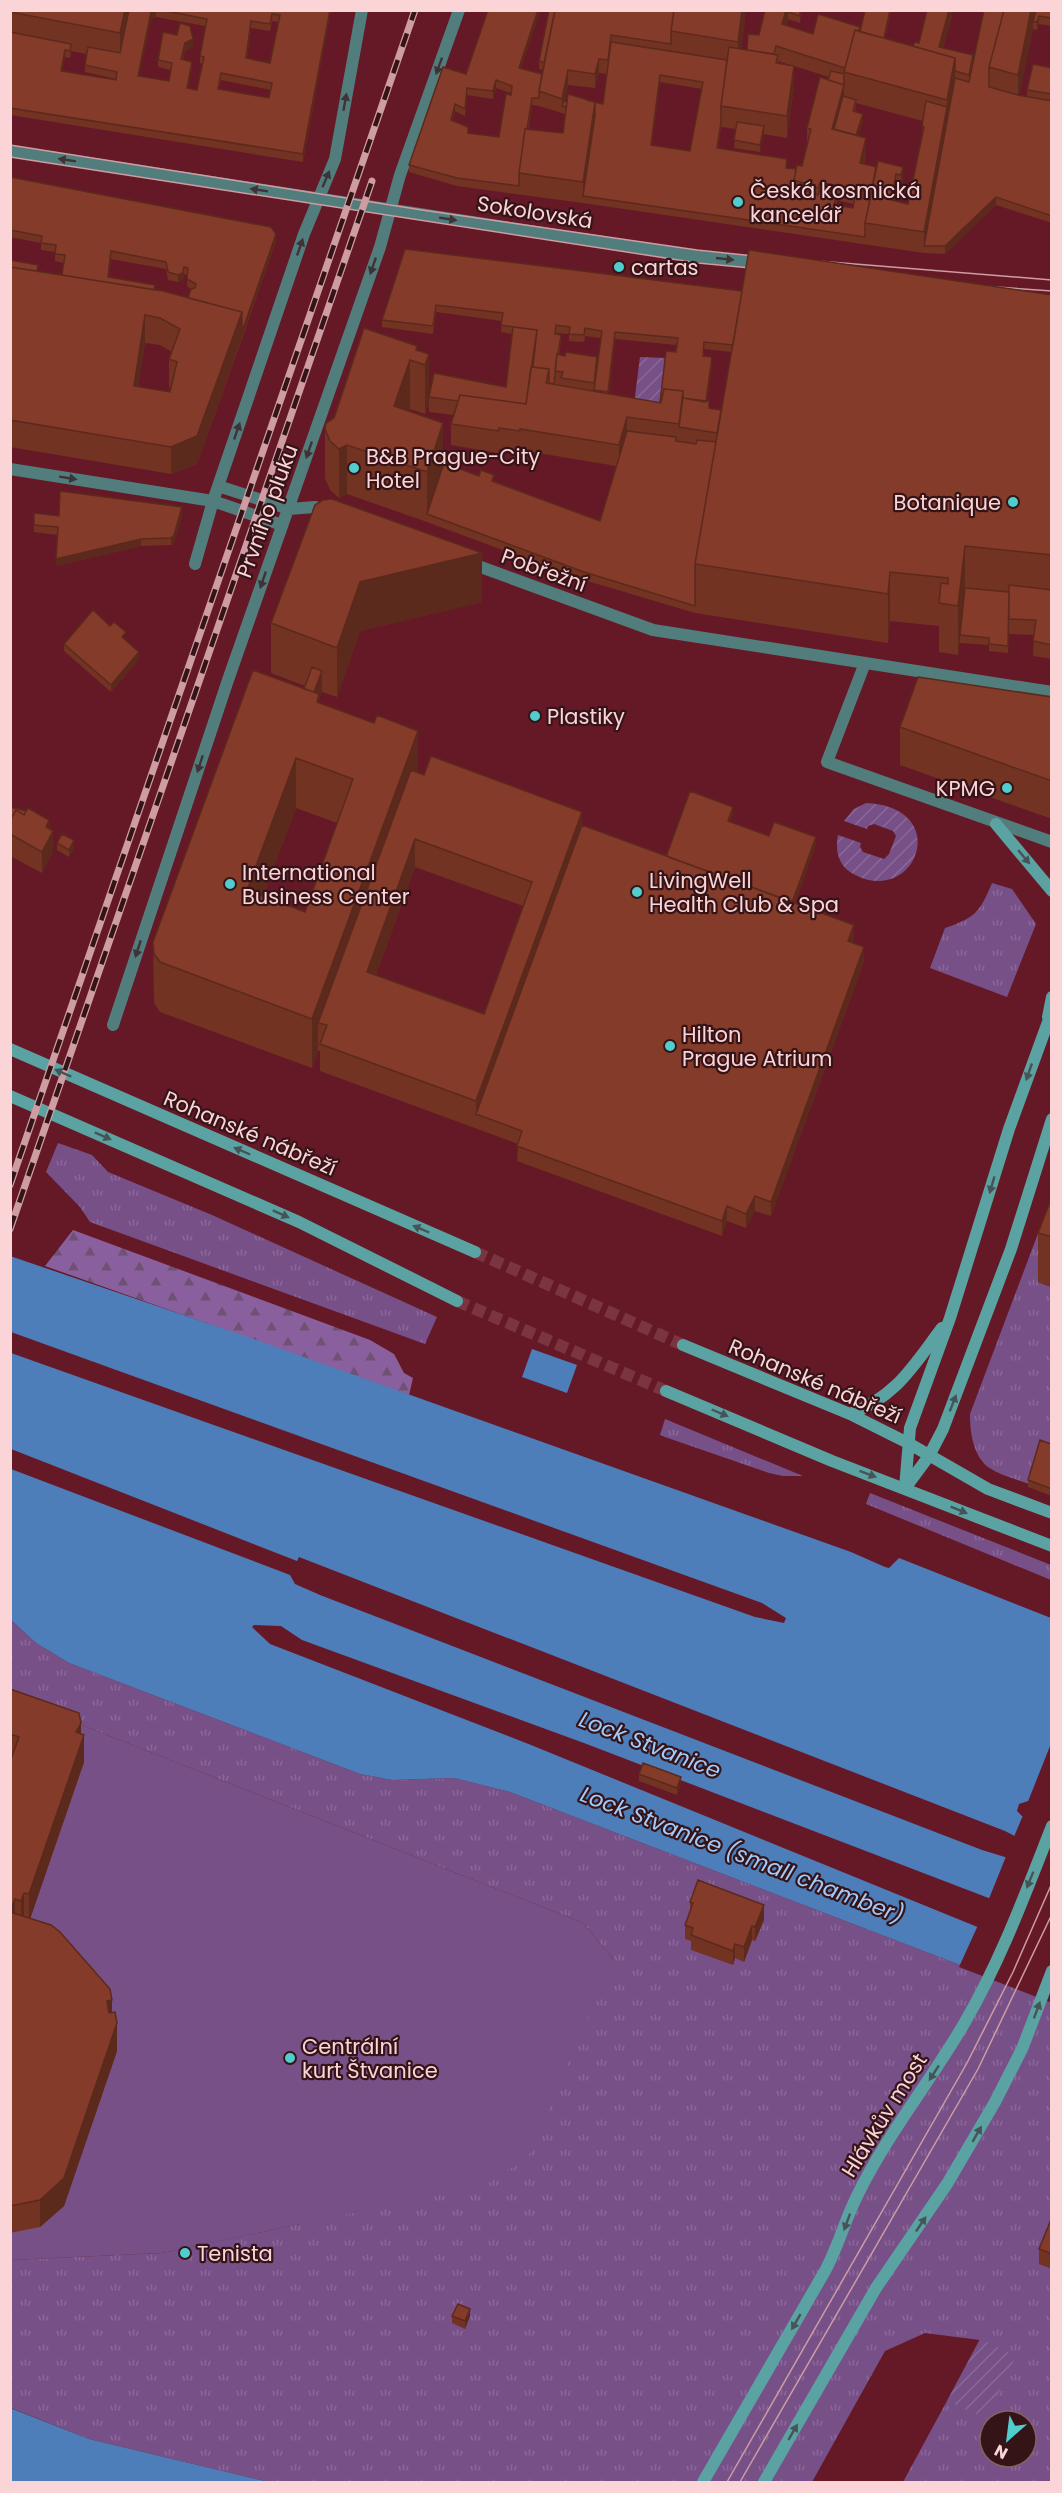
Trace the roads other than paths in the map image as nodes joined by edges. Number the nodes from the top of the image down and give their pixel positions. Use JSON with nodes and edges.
{"nodes":[{"id":1,"x":362,"y":10,"type":"edge"},
{"id":2,"x":459,"y":10,"type":"edge"},
{"id":3,"x":10,"y":151,"type":"edge"},
{"id":4,"x":317,"y":199,"type":"junction"},
{"id":5,"x":391,"y":210,"type":"junction"},
{"id":6,"x":773,"y":264,"type":"edge"},
{"id":7,"x":10,"y":469,"type":"edge"},
{"id":8,"x":218,"y":486,"type":"junction"},
{"id":9,"x":213,"y":501,"type":"junction"},
{"id":10,"x":289,"y":509,"type":"junction"},
{"id":11,"x":337,"y":515,"type":"edge"},
{"id":12,"x":282,"y":525,"type":"junction"},
{"id":13,"x":457,"y":559,"type":"edge"},
{"id":14,"x":195,"y":564,"type":"dead end"},
{"id":15,"x":864,"y":663,"type":"junction"},
{"id":16,"x":1052,"y":692,"type":"edge"},
{"id":17,"x":996,"y":824,"type":"junction"},
{"id":18,"x":1052,"y":842,"type":"edge"},
{"id":19,"x":1052,"y":851,"type":"edge"},
{"id":20,"x":1052,"y":891,"type":"edge"},
{"id":21,"x":1052,"y":997,"type":"edge"},
{"id":22,"x":1050,"y":1014,"type":"edge"},
{"id":23,"x":113,"y":1025,"type":"dead end"},
{"id":24,"x":10,"y":1049,"type":"edge"},
{"id":25,"x":10,"y":1096,"type":"edge"},
{"id":26,"x":1052,"y":1119,"type":"edge"},
{"id":27,"x":475,"y":1252,"type":"tunnel mouth"},
{"id":28,"x":457,"y":1301,"type":"tunnel mouth"},
{"id":29,"x":950,"y":1318,"type":"junction"},
{"id":30,"x":683,"y":1346,"type":"tunnel mouth"},
{"id":31,"x":666,"y":1391,"type":"tunnel mouth"},
{"id":32,"x":850,"y":1414,"type":"junction"},
{"id":33,"x":908,"y":1443,"type":"junction"},
{"id":34,"x":929,"y":1456,"type":"junction"},
{"id":35,"x":905,"y":1488,"type":"junction"},
{"id":36,"x":1052,"y":1513,"type":"edge"},
{"id":37,"x":1052,"y":1546,"type":"edge"},
{"id":38,"x":1052,"y":1826,"type":"edge"},
{"id":39,"x":1052,"y":1971,"type":"edge"},
{"id":40,"x":704,"y":2482,"type":"edge"},
{"id":41,"x":764,"y":2482,"type":"edge"}],
"edges":[{"from":4,"to":1,"type":"street","one_way":true},
{"from":2,"to":5,"type":"street","name":"Prvního pluku","one_way":true},
{"from":4,"to":3,"type":"street","name":"Sokolovská","one_way":true},
{"from":4,"to":5,"type":"street","name":"Sokolovská"},
{"from":8,"to":4,"type":"street","one_way":true},
{"from":5,"to":6,"type":"street","name":"Sokolovská","one_way":true},
{"from":5,"to":10,"type":"street","name":"Prvního pluku","one_way":true},
{"from":7,"to":9,"type":"street","one_way":true},
{"from":8,"to":9,"type":"street"},
{"from":8,"to":10,"type":"street"},
{"from":9,"to":12,"type":"street"},
{"from":9,"to":14,"type":"street"},
{"from":10,"to":11,"type":"street"},
{"from":10,"to":12,"type":"street","name":"Prvního pluku"},
{"from":12,"to":23,"type":"street","name":"Prvního pluku","one_way":true},
{"from":13,"to":15,"type":"street","name":"Pobřežní"},
{"from":15,"to":16,"type":"street","name":"Pobřežní"},
{"from":15,"to":17,"type":"street"},
{"from":17,"to":18,"type":"street"},
{"from":17,"to":19,"type":"street"},
{"from":17,"to":20,"type":"main road","one_way":true},
{"from":21,"to":22,"type":"main road"},
{"from":22,"to":29,"type":"main road","one_way":true},
{"from":27,"to":24,"type":"main road","name":"Rohanské nábřeží","one_way":true},
{"from":25,"to":28,"type":"main road","one_way":true},
{"from":34,"to":26,"type":"main road","one_way":true},
{"from":29,"to":32,"type":"main road"},
{"from":29,"to":33,"type":"main road"},
{"from":30,"to":32,"type":"main road","name":"Rohanské nábřeží"},
{"from":31,"to":35,"type":"main road","one_way":true},
{"from":32,"to":33,"type":"main road","name":"Rohanské nábřeží"},
{"from":33,"to":34,"type":"main road","name":"Rohanské nábřeží"},
{"from":33,"to":35,"type":"main road"},
{"from":34,"to":35,"type":"main road"},
{"from":34,"to":36,"type":"main road","name":"Rohanské nábřeží"},
{"from":35,"to":37,"type":"main road","one_way":true},
{"from":38,"to":40,"type":"main road","name":"Hlávkův most","one_way":true},
{"from":41,"to":39,"type":"main road","one_way":true}]}
